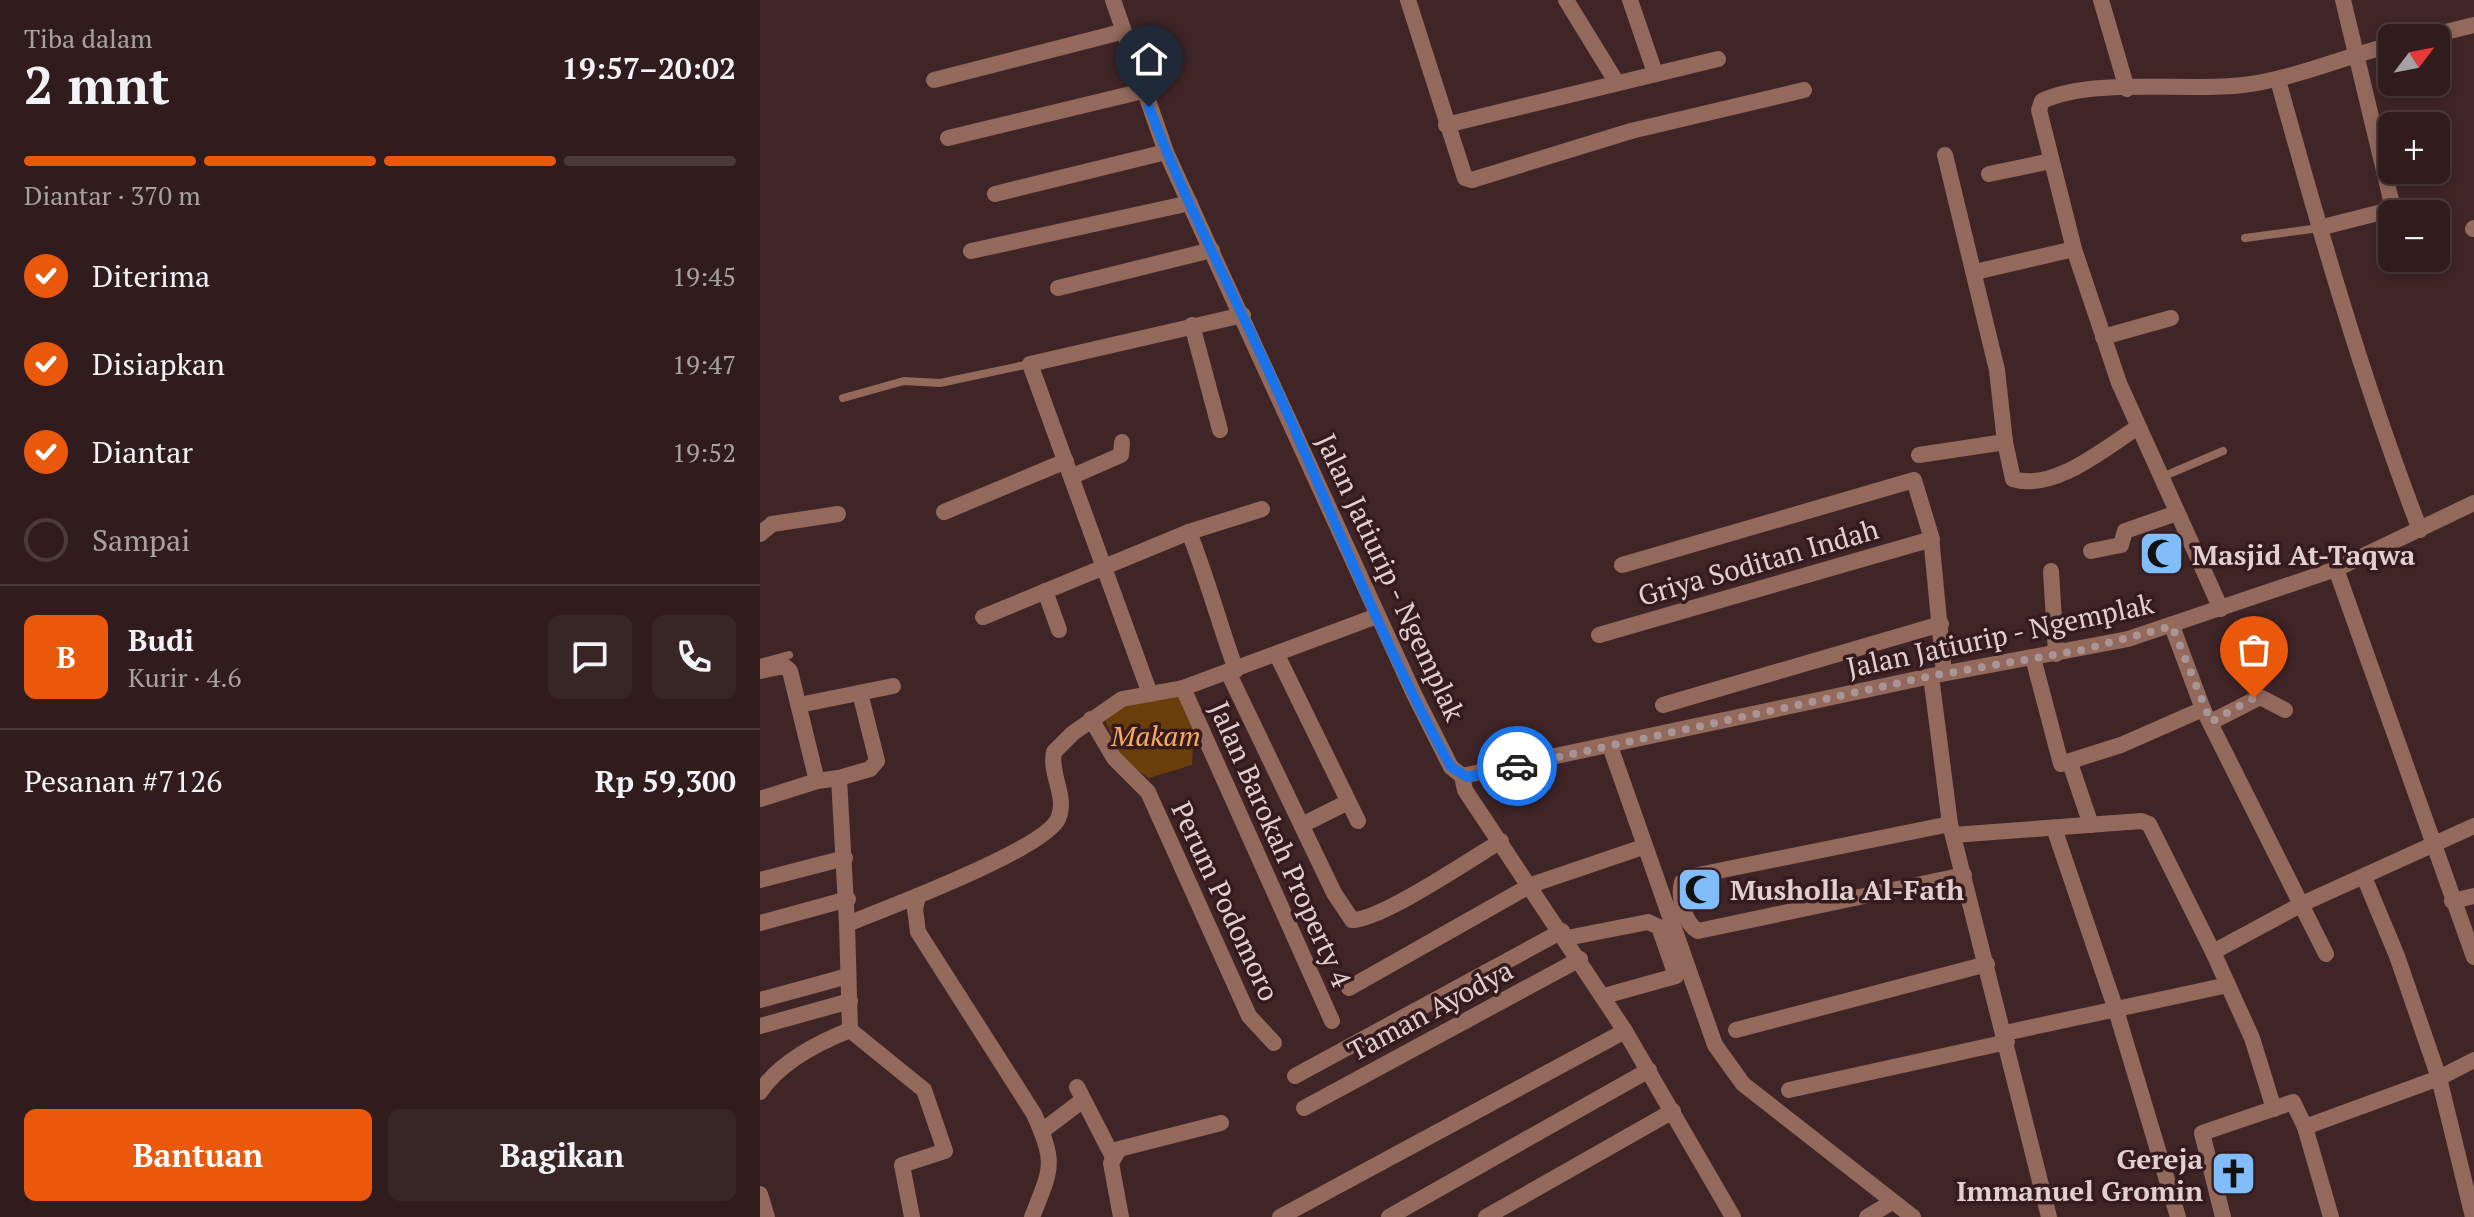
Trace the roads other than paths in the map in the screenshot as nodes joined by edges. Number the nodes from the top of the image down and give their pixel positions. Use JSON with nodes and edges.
{"nodes":[{"id":1,"x":1113,"y":0,"type":"edge"},
{"id":2,"x":1408,"y":0,"type":"edge"},
{"id":3,"x":1566,"y":0,"type":"edge"},
{"id":4,"x":1630,"y":0,"type":"edge"},
{"id":5,"x":2101,"y":0,"type":"edge"},
{"id":6,"x":2343,"y":0,"type":"edge"},
{"id":7,"x":2474,"y":25,"type":"edge"},
{"id":8,"x":2450,"y":31,"type":"edge"},
{"id":9,"x":1121,"y":32,"type":"junction"},
{"id":10,"x":2378,"y":48,"type":"edge"},
{"id":11,"x":2355,"y":54,"type":"junction"},
{"id":12,"x":1718,"y":59,"type":"dead end"},
{"id":13,"x":1655,"y":73,"type":"junction"},
{"id":14,"x":934,"y":80,"type":"dead end"},
{"id":15,"x":2278,"y":80,"type":"junction"},
{"id":16,"x":1617,"y":83,"type":"junction"},
{"id":17,"x":2127,"y":89,"type":"junction"},
{"id":18,"x":1804,"y":90,"type":"dead end"},
{"id":19,"x":1143,"y":91,"type":"junction"},
{"id":20,"x":1446,"y":125,"type":"junction"},
{"id":21,"x":948,"y":138,"type":"dead end"},
{"id":22,"x":1166,"y":152,"type":"junction"},
{"id":23,"x":1945,"y":155,"type":"dead end"},
{"id":24,"x":2051,"y":161,"type":"junction"},
{"id":25,"x":1989,"y":174,"type":"dead end"},
{"id":26,"x":995,"y":194,"type":"dead end"},
{"id":27,"x":1190,"y":203,"type":"junction"},
{"id":28,"x":2319,"y":228,"type":"junction"},
{"id":29,"x":2245,"y":238,"type":"dead end"},
{"id":30,"x":2074,"y":249,"type":"junction"},
{"id":31,"x":1212,"y":250,"type":"junction"},
{"id":32,"x":971,"y":251,"type":"dead end"},
{"id":33,"x":1975,"y":272,"type":"junction"},
{"id":34,"x":1058,"y":288,"type":"dead end"},
{"id":35,"x":1243,"y":315,"type":"junction"},
{"id":36,"x":2171,"y":318,"type":"dead end"},
{"id":37,"x":1192,"y":325,"type":"junction"},
{"id":38,"x":2103,"y":337,"type":"junction"},
{"id":39,"x":1030,"y":364,"type":"junction"},
{"id":40,"x":843,"y":398,"type":"dead end"},
{"id":41,"x":2138,"y":427,"type":"junction"},
{"id":42,"x":1220,"y":430,"type":"dead end"},
{"id":43,"x":1122,"y":442,"type":"dead end"},
{"id":44,"x":2005,"y":442,"type":"junction"},
{"id":45,"x":2223,"y":451,"type":"dead end"},
{"id":46,"x":1919,"y":455,"type":"dead end"},
{"id":47,"x":1070,"y":468,"type":"junction"},
{"id":48,"x":2161,"y":477,"type":"junction"},
{"id":49,"x":2474,"y":503,"type":"edge"},
{"id":50,"x":1262,"y":509,"type":"dead end"},
{"id":51,"x":944,"y":512,"type":"dead end"},
{"id":52,"x":2177,"y":513,"type":"junction"},
{"id":53,"x":838,"y":514,"type":"dead end"},
{"id":54,"x":2420,"y":530,"type":"junction"},
{"id":55,"x":1189,"y":532,"type":"junction"},
{"id":56,"x":760,"y":534,"type":"edge"},
{"id":57,"x":1932,"y":539,"type":"junction"},
{"id":58,"x":2091,"y":551,"type":"dead end"},
{"id":59,"x":1622,"y":565,"type":"dead end"},
{"id":60,"x":1104,"y":566,"type":"junction"},
{"id":61,"x":2336,"y":569,"type":"junction"},
{"id":62,"x":2051,"y":571,"type":"dead end"},
{"id":63,"x":1045,"y":591,"type":"junction"},
{"id":64,"x":2221,"y":609,"type":"junction"},
{"id":65,"x":1377,"y":616,"type":"junction"},
{"id":66,"x":983,"y":617,"type":"dead end"},
{"id":67,"x":1941,"y":624,"type":"junction"},
{"id":68,"x":2172,"y":626,"type":"junction"},
{"id":69,"x":1059,"y":630,"type":"dead end"},
{"id":70,"x":1599,"y":635,"type":"dead end"},
{"id":71,"x":2056,"y":654,"type":"junction"},
{"id":72,"x":789,"y":655,"type":"dead end"},
{"id":73,"x":1277,"y":655,"type":"junction"},
{"id":74,"x":2033,"y":658,"type":"junction"},
{"id":75,"x":760,"y":663,"type":"edge"},
{"id":76,"x":760,"y":671,"type":"edge"},
{"id":77,"x":1232,"y":671,"type":"junction"},
{"id":78,"x":1938,"y":674,"type":"junction"},
{"id":79,"x":893,"y":686,"type":"dead end"},
{"id":80,"x":1183,"y":688,"type":"junction"},
{"id":81,"x":860,"y":693,"type":"junction"},
{"id":82,"x":1150,"y":694,"type":"junction"},
{"id":83,"x":799,"y":705,"type":"junction"},
{"id":84,"x":1663,"y":705,"type":"dead end"},
{"id":85,"x":2285,"y":710,"type":"dead end"},
{"id":86,"x":2207,"y":715,"type":"junction"},
{"id":87,"x":1091,"y":719,"type":"junction"},
{"id":88,"x":1620,"y":743,"type":"junction"},
{"id":89,"x":2070,"y":763,"type":"junction"},
{"id":90,"x":1462,"y":776,"type":"junction"},
{"id":91,"x":839,"y":778,"type":"junction"},
{"id":92,"x":817,"y":781,"type":"junction"},
{"id":93,"x":760,"y":799,"type":"edge"},
{"id":94,"x":1348,"y":802,"type":"junction"},
{"id":95,"x":1358,"y":821,"type":"dead end"},
{"id":96,"x":1302,"y":825,"type":"junction"},
{"id":97,"x":2091,"y":825,"type":"junction"},
{"id":98,"x":2474,"y":826,"type":"edge"},
{"id":99,"x":2054,"y":828,"type":"junction"},
{"id":100,"x":1951,"y":829,"type":"junction"},
{"id":101,"x":1501,"y":841,"type":"junction"},
{"id":102,"x":1643,"y":847,"type":"junction"},
{"id":103,"x":2432,"y":847,"type":"junction"},
{"id":104,"x":845,"y":858,"type":"junction"},
{"id":105,"x":1964,"y":875,"type":"junction"},
{"id":106,"x":2364,"y":877,"type":"junction"},
{"id":107,"x":760,"y":880,"type":"edge"},
{"id":108,"x":1531,"y":885,"type":"junction"},
{"id":109,"x":2474,"y":896,"type":"edge"},
{"id":110,"x":848,"y":899,"type":"junction"},
{"id":111,"x":911,"y":899,"type":"junction"},
{"id":112,"x":2452,"y":901,"type":"junction"},
{"id":113,"x":2304,"y":903,"type":"junction"},
{"id":114,"x":760,"y":923,"type":"edge"},
{"id":115,"x":847,"y":924,"type":"junction"},
{"id":116,"x":1564,"y":934,"type":"junction"},
{"id":117,"x":2213,"y":952,"type":"junction"},
{"id":118,"x":2326,"y":954,"type":"dead end"},
{"id":119,"x":2474,"y":957,"type":"edge"},
{"id":120,"x":1580,"y":959,"type":"junction"},
{"id":121,"x":1987,"y":964,"type":"junction"},
{"id":122,"x":848,"y":976,"type":"junction"},
{"id":123,"x":2228,"y":985,"type":"junction"},
{"id":124,"x":1349,"y":988,"type":"dead end"},
{"id":125,"x":1604,"y":996,"type":"junction"},
{"id":126,"x":760,"y":1000,"type":"edge"},
{"id":127,"x":850,"y":1001,"type":"junction"},
{"id":128,"x":2116,"y":1010,"type":"junction"},
{"id":129,"x":1332,"y":1021,"type":"dead end"},
{"id":130,"x":760,"y":1026,"type":"edge"},
{"id":131,"x":850,"y":1030,"type":"junction"},
{"id":132,"x":1736,"y":1030,"type":"dead end"},
{"id":133,"x":1625,"y":1031,"type":"junction"},
{"id":134,"x":2006,"y":1038,"type":"junction"},
{"id":135,"x":1274,"y":1043,"type":"dead end"},
{"id":136,"x":2474,"y":1060,"type":"edge"},
{"id":137,"x":1649,"y":1070,"type":"junction"},
{"id":138,"x":768,"y":1074,"type":"edge"},
{"id":139,"x":1295,"y":1076,"type":"dead end"},
{"id":140,"x":2439,"y":1078,"type":"junction"},
{"id":141,"x":1789,"y":1090,"type":"dead end"},
{"id":142,"x":760,"y":1092,"type":"edge"},
{"id":143,"x":1304,"y":1108,"type":"dead end"},
{"id":144,"x":2274,"y":1109,"type":"junction"},
{"id":145,"x":1673,"y":1111,"type":"junction"},
{"id":146,"x":1221,"y":1123,"type":"dead end"},
{"id":147,"x":2305,"y":1127,"type":"junction"},
{"id":148,"x":1042,"y":1131,"type":"junction"},
{"id":149,"x":1113,"y":1157,"type":"junction"},
{"id":150,"x":760,"y":1194,"type":"edge"},
{"id":151,"x":1892,"y":1202,"type":"junction"},
{"id":152,"x":1730,"y":1216,"type":"edge"},
{"id":153,"x":767,"y":1217,"type":"edge"},
{"id":154,"x":912,"y":1217,"type":"edge"},
{"id":155,"x":1032,"y":1217,"type":"edge"},
{"id":156,"x":1121,"y":1217,"type":"edge"},
{"id":157,"x":1280,"y":1217,"type":"edge"},
{"id":158,"x":1389,"y":1217,"type":"edge"},
{"id":159,"x":1486,"y":1217,"type":"edge"},
{"id":160,"x":1867,"y":1217,"type":"edge"},
{"id":161,"x":1913,"y":1217,"type":"edge"},
{"id":162,"x":2049,"y":1217,"type":"edge"},
{"id":163,"x":2178,"y":1217,"type":"edge"},
{"id":164,"x":2223,"y":1217,"type":"edge"},
{"id":165,"x":2331,"y":1217,"type":"edge"},
{"id":166,"x":2473,"y":1217,"type":"edge"}],
"edges":[{"from":1,"to":9,"type":"street","name":"Jalan Jatiurip - Ngemplak"},
{"from":2,"to":20,"type":"street"},
{"from":3,"to":16,"type":"street"},
{"from":4,"to":13,"type":"street"},
{"from":5,"to":17,"type":"street"},
{"from":6,"to":11,"type":"street"},
{"from":7,"to":8,"type":"street"},
{"from":9,"to":14,"type":"street"},
{"from":9,"to":19,"type":"street","name":"Jalan Jatiurip - Ngemplak"},
{"from":10,"to":11,"type":"street"},
{"from":11,"to":15,"type":"street"},
{"from":11,"to":28,"type":"street"},
{"from":12,"to":13,"type":"street"},
{"from":13,"to":16,"type":"street"},
{"from":15,"to":17,"type":"street"},
{"from":15,"to":28,"type":"street"},
{"from":16,"to":20,"type":"street"},
{"from":17,"to":24,"type":"street"},
{"from":18,"to":20,"type":"street"},
{"from":19,"to":21,"type":"street"},
{"from":19,"to":22,"type":"street","name":"Jalan Jatiurip - Ngemplak"},
{"from":22,"to":26,"type":"street"},
{"from":22,"to":27,"type":"street","name":"Jalan Jatiurip - Ngemplak"},
{"from":23,"to":33,"type":"street"},
{"from":24,"to":25,"type":"street"},
{"from":24,"to":30,"type":"street"},
{"from":27,"to":31,"type":"street","name":"Jalan Jatiurip - Ngemplak"},
{"from":27,"to":32,"type":"street"},
{"from":28,"to":29,"type":"lane"},
{"from":28,"to":54,"type":"street"},
{"from":30,"to":33,"type":"street"},
{"from":30,"to":38,"type":"street"},
{"from":31,"to":34,"type":"street"},
{"from":31,"to":35,"type":"street","name":"Jalan Jatiurip - Ngemplak"},
{"from":33,"to":44,"type":"street"},
{"from":35,"to":37,"type":"street"},
{"from":35,"to":65,"type":"street","name":"Jalan Jatiurip - Ngemplak"},
{"from":36,"to":38,"type":"street"},
{"from":37,"to":39,"type":"street"},
{"from":37,"to":42,"type":"street"},
{"from":38,"to":41,"type":"street"},
{"from":39,"to":40,"type":"lane"},
{"from":39,"to":47,"type":"street"},
{"from":41,"to":44,"type":"street"},
{"from":41,"to":48,"type":"street"},
{"from":43,"to":47,"type":"street"},
{"from":44,"to":46,"type":"street"},
{"from":45,"to":48,"type":"lane"},
{"from":47,"to":51,"type":"street"},
{"from":47,"to":60,"type":"street"},
{"from":48,"to":52,"type":"street"},
{"from":49,"to":54,"type":"street","name":"Jalan Jatiurip - Ngemplak"},
{"from":50,"to":55,"type":"street"},
{"from":52,"to":58,"type":"street"},
{"from":52,"to":64,"type":"street"},
{"from":53,"to":56,"type":"street"},
{"from":54,"to":61,"type":"street","name":"Jalan Jatiurip - Ngemplak"},
{"from":55,"to":60,"type":"street"},
{"from":55,"to":77,"type":"street"},
{"from":57,"to":59,"type":"street"},
{"from":57,"to":67,"type":"street"},
{"from":57,"to":70,"type":"street","name":"Griya Soditan Indah"},
{"from":60,"to":63,"type":"street"},
{"from":60,"to":82,"type":"street"},
{"from":61,"to":64,"type":"street","name":"Jalan Jatiurip - Ngemplak"},
{"from":61,"to":103,"type":"street"},
{"from":62,"to":71,"type":"street"},
{"from":63,"to":66,"type":"street"},
{"from":63,"to":69,"type":"street"},
{"from":64,"to":68,"type":"street","name":"Jalan Jatiurip - Ngemplak"},
{"from":65,"to":73,"type":"street"},
{"from":65,"to":90,"type":"street","name":"Jalan Jatiurip - Ngemplak"},
{"from":67,"to":78,"type":"street"},
{"from":67,"to":84,"type":"street"},
{"from":68,"to":71,"type":"street","name":"Jalan Jatiurip - Ngemplak"},
{"from":68,"to":86,"type":"street"},
{"from":71,"to":74,"type":"street","name":"Jalan Jatiurip - Ngemplak"},
{"from":72,"to":75,"type":"lane"},
{"from":73,"to":77,"type":"street"},
{"from":73,"to":94,"type":"street"},
{"from":74,"to":78,"type":"street","name":"Jalan Jatiurip - Ngemplak"},
{"from":74,"to":89,"type":"street"},
{"from":76,"to":83,"type":"street"},
{"from":77,"to":80,"type":"street"},
{"from":77,"to":96,"type":"street"},
{"from":78,"to":88,"type":"street","name":"Jalan Jatiurip - Ngemplak"},
{"from":78,"to":100,"type":"street"},
{"from":79,"to":81,"type":"street"},
{"from":80,"to":82,"type":"street"},
{"from":80,"to":129,"type":"street","name":"Jalan Barokah Property 4"},
{"from":81,"to":83,"type":"street"},
{"from":81,"to":91,"type":"street"},
{"from":82,"to":87,"type":"street"},
{"from":83,"to":92,"type":"street"},
{"from":85,"to":86,"type":"street"},
{"from":86,"to":89,"type":"street"},
{"from":86,"to":113,"type":"street"},
{"from":87,"to":111,"type":"street"},
{"from":87,"to":135,"type":"street","name":"Perum Podomoro"},
{"from":88,"to":90,"type":"street","name":"Jalan Jatiurip - Ngemplak"},
{"from":88,"to":102,"type":"street"},
{"from":89,"to":97,"type":"street"},
{"from":90,"to":101,"type":"street"},
{"from":91,"to":92,"type":"street"},
{"from":91,"to":104,"type":"street"},
{"from":92,"to":93,"type":"street"},
{"from":94,"to":95,"type":"street"},
{"from":94,"to":96,"type":"street"},
{"from":96,"to":101,"type":"street"},
{"from":97,"to":99,"type":"street"},
{"from":97,"to":117,"type":"street"},
{"from":98,"to":103,"type":"street"},
{"from":99,"to":100,"type":"street"},
{"from":99,"to":128,"type":"street"},
{"from":100,"to":105,"type":"street"},
{"from":100,"to":105,"type":"street"},
{"from":101,"to":108,"type":"street"},
{"from":102,"to":108,"type":"street"},
{"from":102,"to":151,"type":"street"},
{"from":103,"to":106,"type":"street"},
{"from":103,"to":112,"type":"street"},
{"from":104,"to":107,"type":"street"},
{"from":104,"to":110,"type":"street"},
{"from":105,"to":121,"type":"street"},
{"from":106,"to":113,"type":"street"},
{"from":106,"to":140,"type":"street"},
{"from":108,"to":116,"type":"street"},
{"from":108,"to":124,"type":"street"},
{"from":109,"to":112,"type":"street"},
{"from":110,"to":114,"type":"street"},
{"from":110,"to":115,"type":"street"},
{"from":111,"to":115,"type":"street"},
{"from":111,"to":148,"type":"street"},
{"from":112,"to":119,"type":"street"},
{"from":113,"to":117,"type":"street"},
{"from":113,"to":118,"type":"street"},
{"from":115,"to":122,"type":"street"},
{"from":116,"to":120,"type":"street"},
{"from":116,"to":125,"type":"street"},
{"from":116,"to":139,"type":"street"},
{"from":117,"to":123,"type":"street"},
{"from":120,"to":125,"type":"street"},
{"from":120,"to":143,"type":"street","name":"Taman Ayodya"},
{"from":121,"to":132,"type":"street"},
{"from":121,"to":134,"type":"street"},
{"from":122,"to":126,"type":"street"},
{"from":122,"to":127,"type":"street"},
{"from":123,"to":128,"type":"street"},
{"from":123,"to":144,"type":"street"},
{"from":125,"to":133,"type":"street"},
{"from":127,"to":130,"type":"street"},
{"from":127,"to":131,"type":"street"},
{"from":128,"to":134,"type":"street"},
{"from":128,"to":163,"type":"street"},
{"from":131,"to":138,"type":"street"},
{"from":131,"to":154,"type":"street"},
{"from":133,"to":137,"type":"street"},
{"from":133,"to":157,"type":"street"},
{"from":134,"to":141,"type":"street"},
{"from":134,"to":162,"type":"street"},
{"from":136,"to":140,"type":"street"},
{"from":137,"to":145,"type":"street"},
{"from":137,"to":158,"type":"street"},
{"from":138,"to":142,"type":"street"},
{"from":140,"to":147,"type":"street"},
{"from":140,"to":166,"type":"street"},
{"from":144,"to":147,"type":"street"},
{"from":144,"to":164,"type":"street"},
{"from":145,"to":152,"type":"street"},
{"from":145,"to":159,"type":"street"},
{"from":146,"to":149,"type":"street"},
{"from":147,"to":165,"type":"street"},
{"from":148,"to":149,"type":"street"},
{"from":148,"to":155,"type":"street"},
{"from":149,"to":156,"type":"street"},
{"from":150,"to":153,"type":"street"},
{"from":151,"to":160,"type":"street"},
{"from":151,"to":161,"type":"street"}]}
